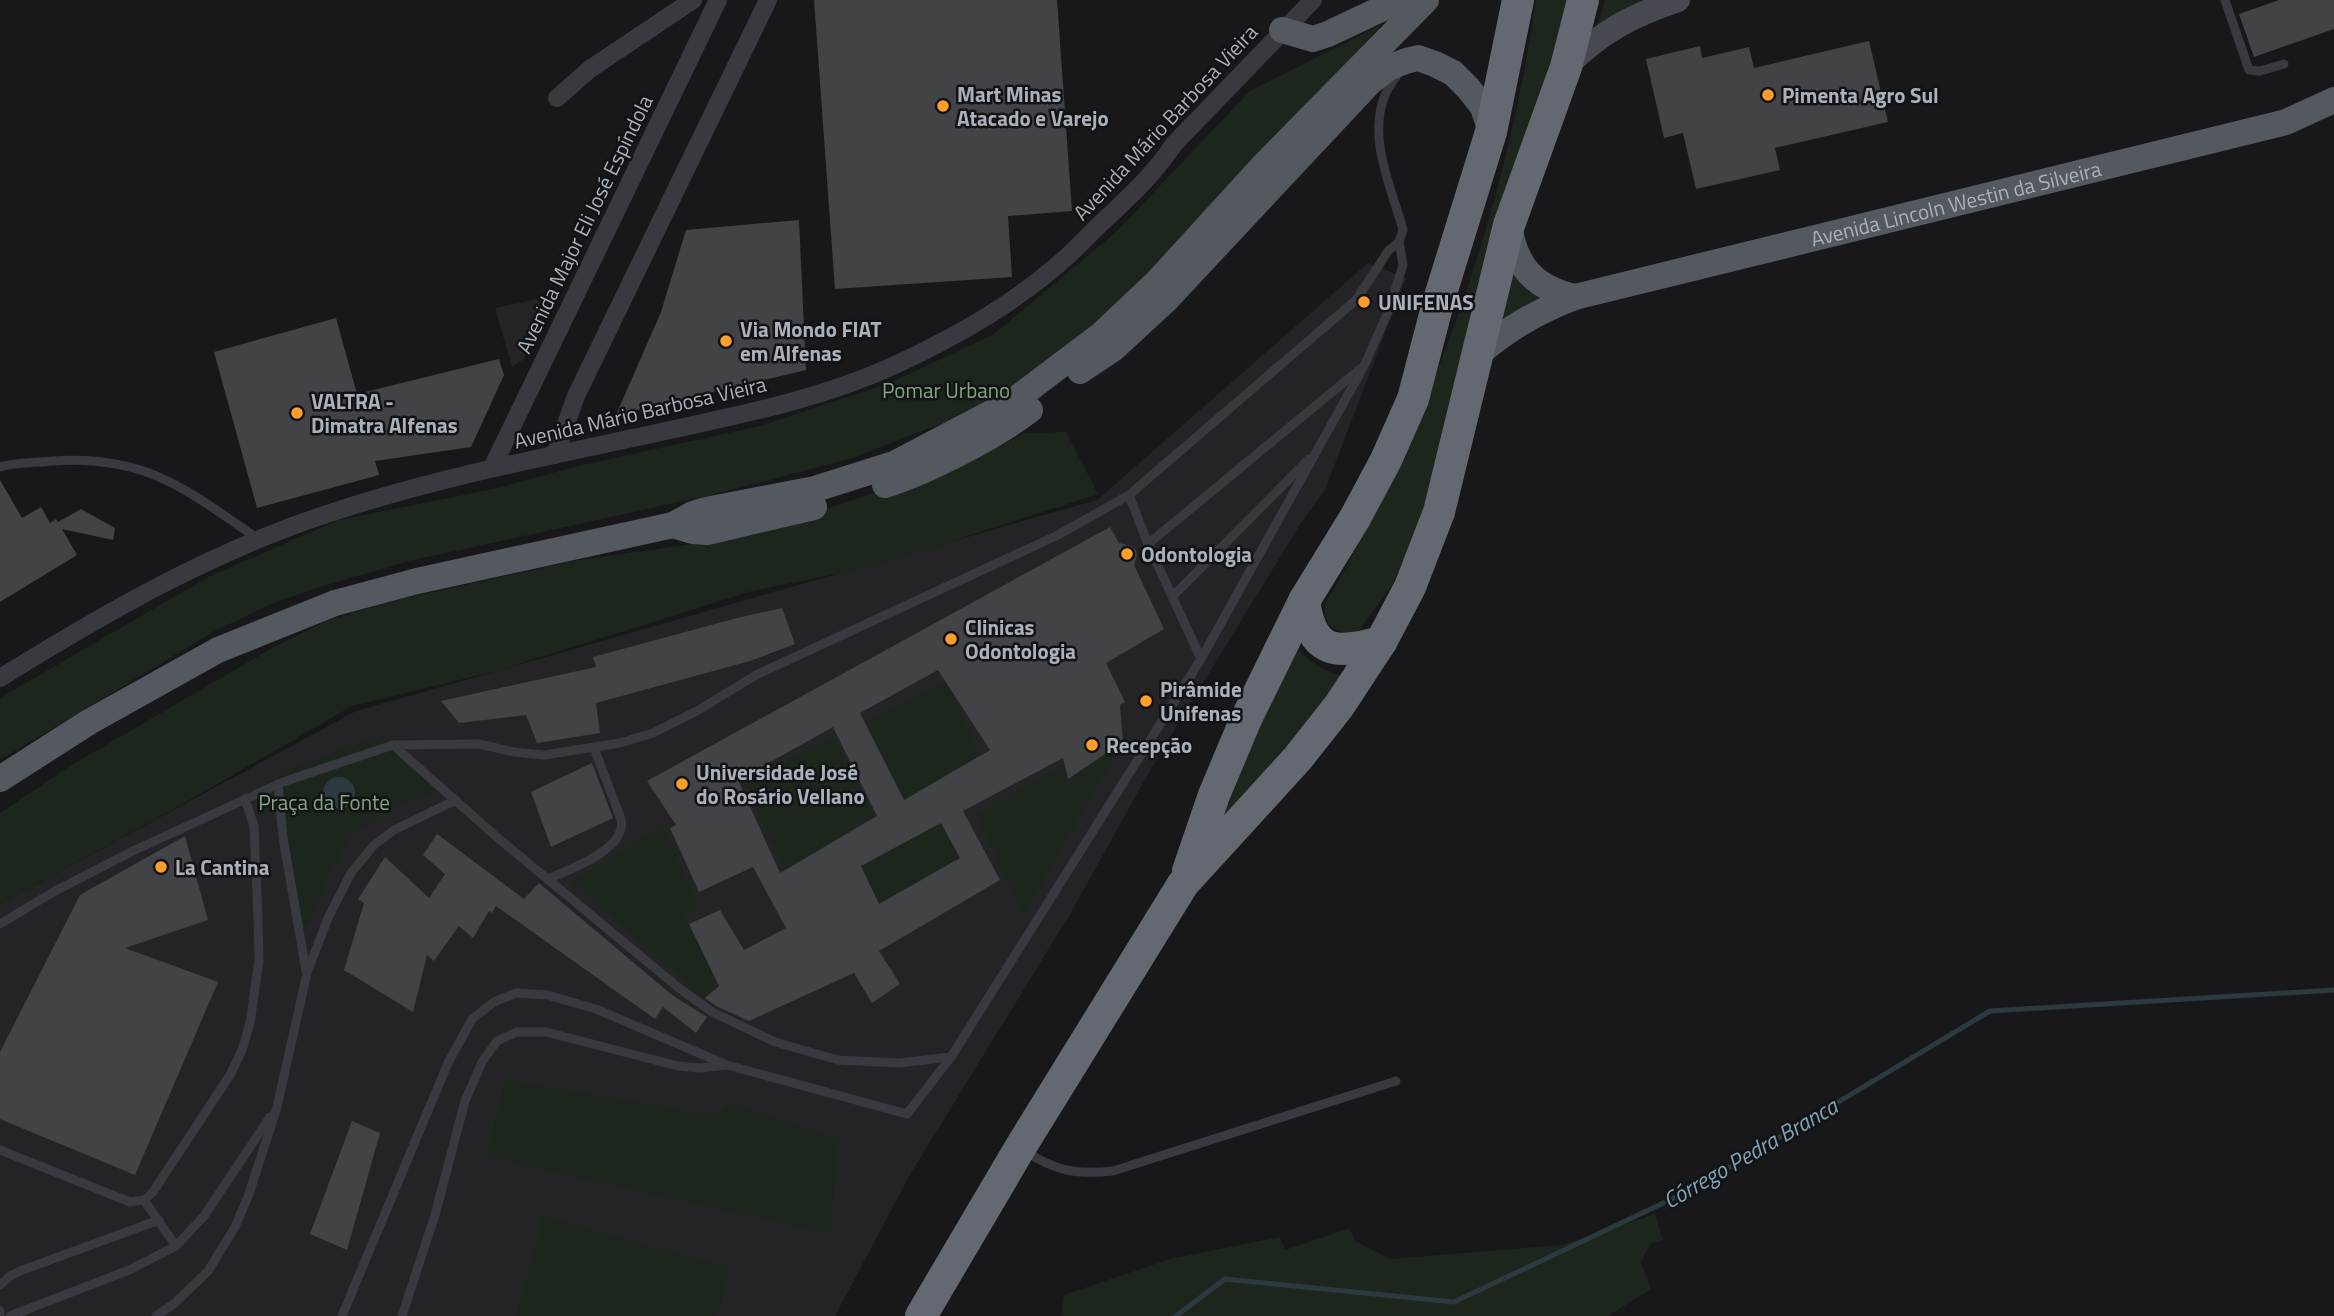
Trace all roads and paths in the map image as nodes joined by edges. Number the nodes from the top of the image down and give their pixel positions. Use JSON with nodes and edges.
{"nodes":[{"id":1,"x":694,"y":0,"type":"edge"},
{"id":2,"x":718,"y":0,"type":"edge"},
{"id":3,"x":768,"y":0,"type":"edge"},
{"id":4,"x":1313,"y":0,"type":"edge"},
{"id":5,"x":1400,"y":0,"type":"edge"},
{"id":6,"x":1426,"y":0,"type":"edge"},
{"id":7,"x":1518,"y":0,"type":"edge"},
{"id":8,"x":1583,"y":0,"type":"edge"},
{"id":9,"x":1678,"y":0,"type":"edge"},
{"id":10,"x":2225,"y":0,"type":"edge"},
{"id":11,"x":1282,"y":30,"type":"junction"},
{"id":12,"x":1406,"y":61,"type":"junction"},
{"id":13,"x":2284,"y":64,"type":"dead end"},
{"id":14,"x":1566,"y":66,"type":"junction"},
{"id":15,"x":557,"y":98,"type":"dead end"},
{"id":16,"x":2334,"y":100,"type":"edge"},
{"id":17,"x":1491,"y":132,"type":"junction"},
{"id":18,"x":1509,"y":225,"type":"junction"},
{"id":19,"x":1399,"y":242,"type":"junction"},
{"id":20,"x":1575,"y":297,"type":"junction"},
{"id":21,"x":1476,"y":356,"type":"junction"},
{"id":22,"x":1364,"y":366,"type":"junction"},
{"id":23,"x":1317,"y":450,"type":"junction"},
{"id":24,"x":555,"y":455,"type":"junction"},
{"id":25,"x":0,"y":467,"type":"edge"},
{"id":26,"x":492,"y":468,"type":"junction"},
{"id":27,"x":1129,"y":495,"type":"junction"},
{"id":28,"x":673,"y":525,"type":"junction"},
{"id":29,"x":258,"y":539,"type":"junction"},
{"id":30,"x":1148,"y":544,"type":"junction"},
{"id":31,"x":1172,"y":596,"type":"junction"},
{"id":32,"x":1304,"y":601,"type":"junction"},
{"id":33,"x":1381,"y":642,"type":"junction"},
{"id":34,"x":1201,"y":659,"type":"junction"},
{"id":35,"x":0,"y":678,"type":"edge"},
{"id":36,"x":393,"y":745,"type":"junction"},
{"id":37,"x":594,"y":748,"type":"junction"},
{"id":38,"x":0,"y":779,"type":"edge"},
{"id":39,"x":278,"y":784,"type":"junction"},
{"id":40,"x":245,"y":799,"type":"junction"},
{"id":41,"x":456,"y":800,"type":"junction"},
{"id":42,"x":548,"y":879,"type":"junction"},
{"id":43,"x":1183,"y":884,"type":"junction"},
{"id":44,"x":0,"y":924,"type":"edge"},
{"id":45,"x":307,"y":973,"type":"junction"},
{"id":46,"x":951,"y":1057,"type":"junction"},
{"id":47,"x":727,"y":1065,"type":"junction"},
{"id":48,"x":1396,"y":1081,"type":"dead end"},
{"id":49,"x":277,"y":1107,"type":"junction"},
{"id":50,"x":1020,"y":1148,"type":"junction"},
{"id":51,"x":0,"y":1150,"type":"edge"},
{"id":52,"x":144,"y":1200,"type":"junction"},
{"id":53,"x":159,"y":1220,"type":"junction"},
{"id":54,"x":176,"y":1246,"type":"junction"},
{"id":55,"x":0,"y":1285,"type":"edge"},
{"id":56,"x":158,"y":1315,"type":"edge"},
{"id":57,"x":10,"y":1316,"type":"edge"},
{"id":58,"x":342,"y":1316,"type":"edge"},
{"id":59,"x":402,"y":1316,"type":"edge"},
{"id":60,"x":921,"y":1316,"type":"edge"}],
"edges":[{"from":1,"to":15,"type":"street"},
{"from":2,"to":26,"type":"street","name":"Avenida Major Eli José Espíndola"},
{"from":3,"to":24,"type":"street"},
{"from":4,"to":11,"type":"street","name":"Avenida Mário Barbosa Vieira"},
{"from":5,"to":11,"type":"main road"},
{"from":6,"to":28,"type":"main road"},
{"from":7,"to":17,"type":"highway"},
{"from":8,"to":14,"type":"highway"},
{"from":9,"to":14,"type":"main road"},
{"from":10,"to":13,"type":"lane"},
{"from":11,"to":24,"type":"street","name":"Avenida Mário Barbosa Vieira"},
{"from":12,"to":17,"type":"main road"},
{"from":12,"to":19,"type":"lane"},
{"from":12,"to":28,"type":"main road"},
{"from":14,"to":18,"type":"highway"},
{"from":16,"to":20,"type":"main road","name":"Avenida Lincoln Westin da Silveira"},
{"from":17,"to":32,"type":"highway"},
{"from":18,"to":20,"type":"main road"},
{"from":18,"to":21,"type":"highway"},
{"from":19,"to":22,"type":"lane"},
{"from":19,"to":27,"type":"lane"},
{"from":20,"to":21,"type":"main road","name":"Avenida Lincoln Westin da Silveira"},
{"from":21,"to":33,"type":"highway"},
{"from":22,"to":23,"type":"lane"},
{"from":22,"to":30,"type":"lane"},
{"from":23,"to":31,"type":"lane"},
{"from":23,"to":34,"type":"lane"},
{"from":24,"to":26,"type":"street","name":"Avenida Mário Barbosa Vieira"},
{"from":25,"to":29,"type":"lane"},
{"from":26,"to":29,"type":"street","name":"Avenida Mário Barbosa Vieira"},
{"from":27,"to":30,"type":"lane"},
{"from":27,"to":37,"type":"lane"},
{"from":28,"to":38,"type":"main road"},
{"from":29,"to":35,"type":"street","name":"Avenida Mário Barbosa Vieira"},
{"from":30,"to":31,"type":"lane"},
{"from":31,"to":34,"type":"lane"},
{"from":32,"to":33,"type":"highway"},
{"from":32,"to":43,"type":"highway"},
{"from":33,"to":43,"type":"highway"},
{"from":34,"to":46,"type":"lane"},
{"from":36,"to":37,"type":"lane"},
{"from":36,"to":39,"type":"lane"},
{"from":36,"to":41,"type":"lane"},
{"from":37,"to":42,"type":"lane"},
{"from":39,"to":40,"type":"lane"},
{"from":39,"to":45,"type":"lane"},
{"from":40,"to":44,"type":"lane"},
{"from":40,"to":52,"type":"lane"},
{"from":41,"to":42,"type":"lane"},
{"from":41,"to":45,"type":"lane"},
{"from":42,"to":46,"type":"lane"},
{"from":43,"to":50,"type":"highway"},
{"from":45,"to":49,"type":"lane"},
{"from":46,"to":47,"type":"lane"},
{"from":47,"to":58,"type":"lane"},
{"from":47,"to":59,"type":"lane"},
{"from":48,"to":50,"type":"lane"},
{"from":49,"to":54,"type":"lane"},
{"from":49,"to":56,"type":"lane"},
{"from":50,"to":60,"type":"highway"},
{"from":51,"to":52,"type":"lane"},
{"from":52,"to":53,"type":"lane"},
{"from":53,"to":54,"type":"lane"},
{"from":53,"to":55,"type":"lane"},
{"from":54,"to":57,"type":"lane"}]}
